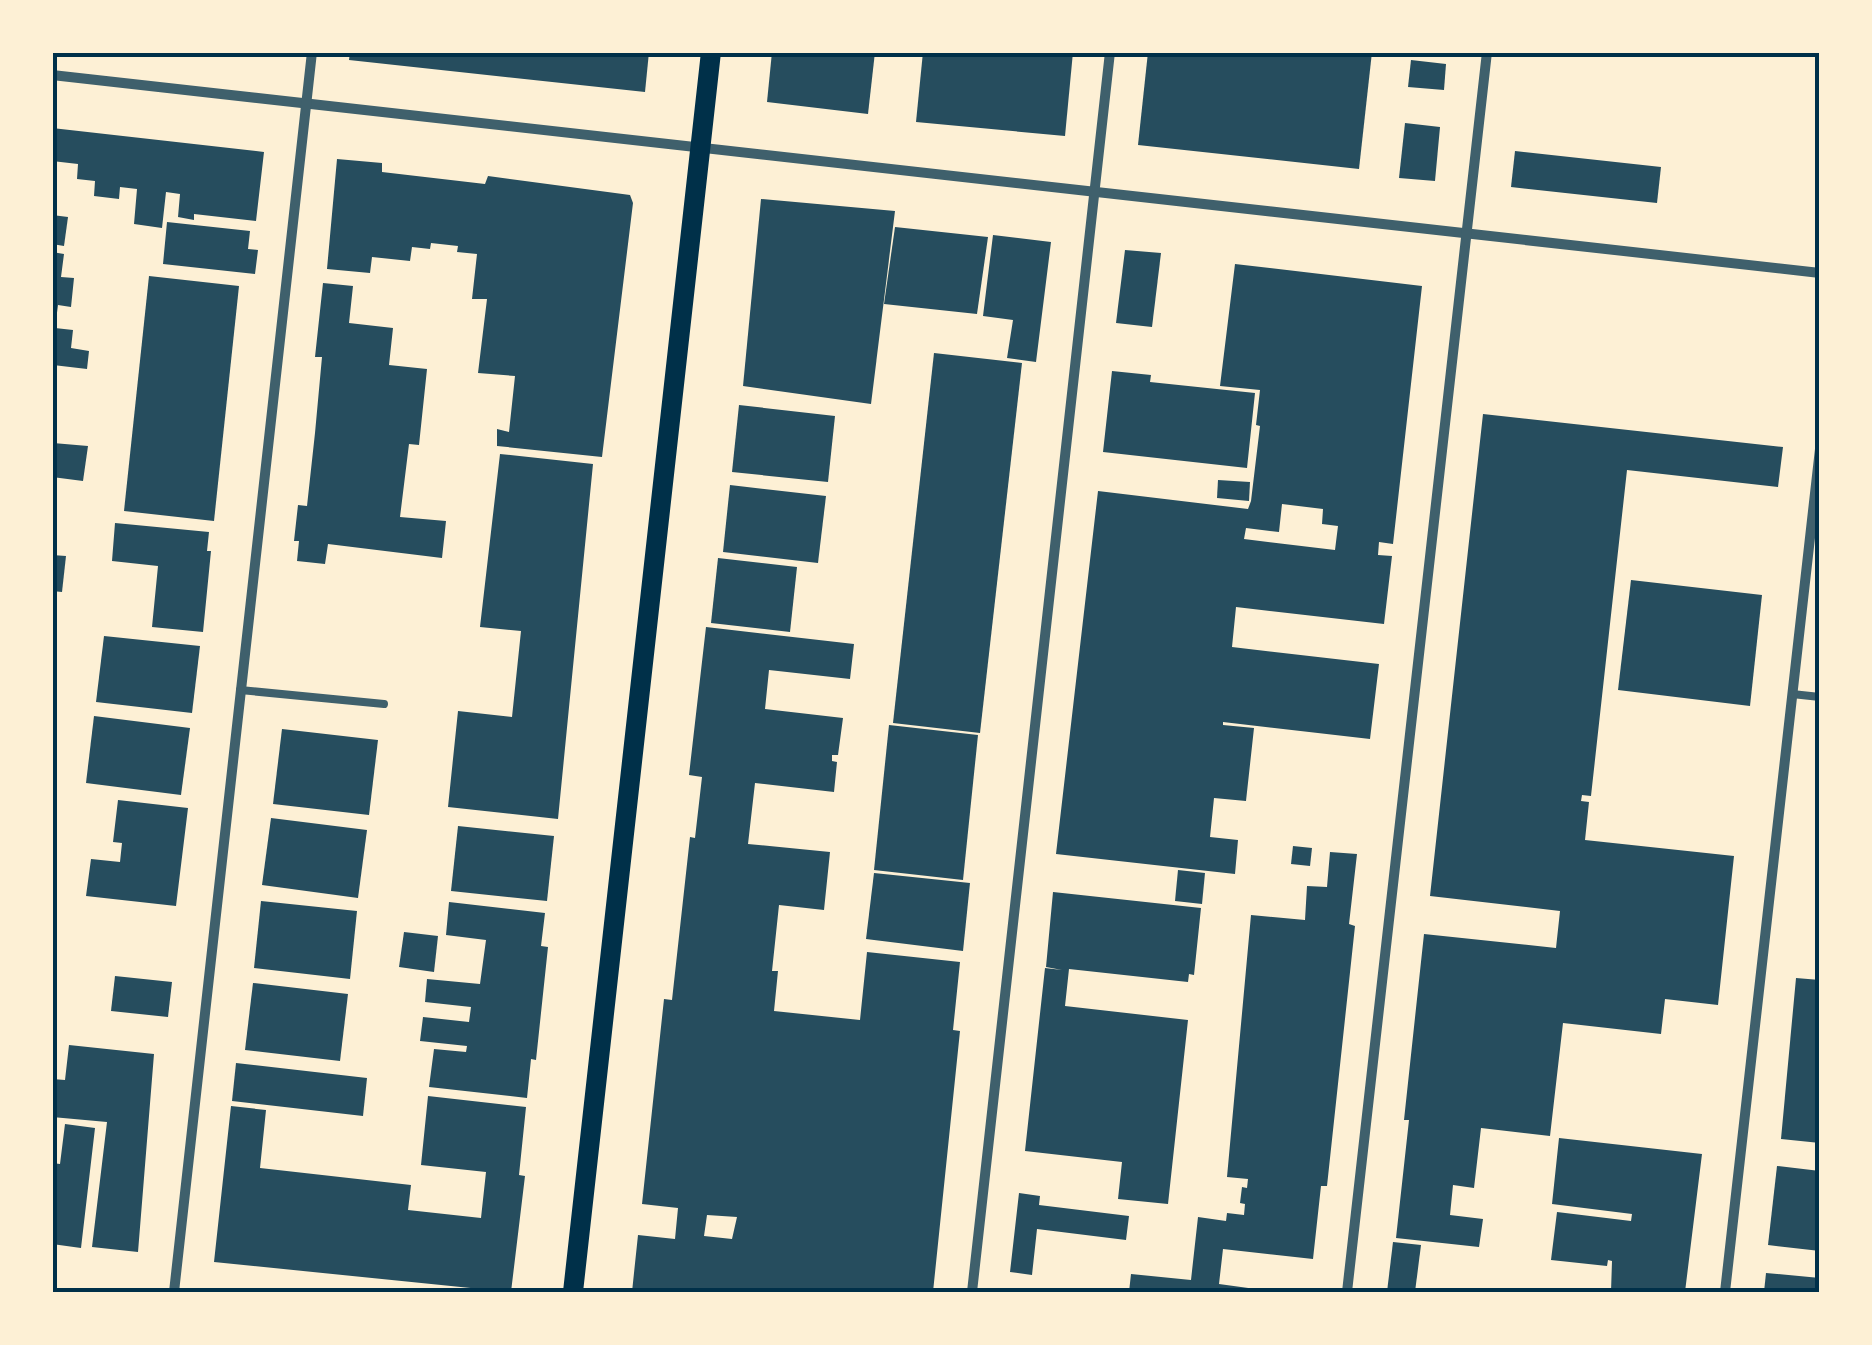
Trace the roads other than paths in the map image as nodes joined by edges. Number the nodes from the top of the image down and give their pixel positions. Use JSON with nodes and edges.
{"nodes":[{"id":1,"x":312,"y":52,"type":"edge"},
{"id":2,"x":711,"y":52,"type":"edge"},
{"id":3,"x":1110,"y":52,"type":"edge"},
{"id":4,"x":1487,"y":52,"type":"edge"},
{"id":5,"x":52,"y":75,"type":"edge"},
{"id":6,"x":307,"y":103,"type":"junction"},
{"id":7,"x":701,"y":148,"type":"junction"},
{"id":8,"x":1095,"y":191,"type":"junction"},
{"id":9,"x":1466,"y":234,"type":"junction"},
{"id":10,"x":1820,"y":273,"type":"edge"},
{"id":11,"x":1820,"y":449,"type":"edge"},
{"id":12,"x":240,"y":690,"type":"junction"},
{"id":13,"x":1792,"y":694,"type":"junction"},
{"id":14,"x":1820,"y":697,"type":"edge"},
{"id":15,"x":384,"y":704,"type":"dead end"},
{"id":16,"x":174,"y":1292,"type":"edge"},
{"id":17,"x":572,"y":1292,"type":"edge"},
{"id":18,"x":972,"y":1292,"type":"edge"},
{"id":19,"x":1348,"y":1292,"type":"edge"},
{"id":20,"x":1725,"y":1292,"type":"edge"}],
"edges":[{"from":1,"to":6,"type":"street"},
{"from":2,"to":7,"type":"main road"},
{"from":3,"to":8,"type":"street"},
{"from":4,"to":9,"type":"street"},
{"from":5,"to":6,"type":"street"},
{"from":6,"to":7,"type":"street"},
{"from":6,"to":12,"type":"street"},
{"from":7,"to":8,"type":"street"},
{"from":7,"to":17,"type":"main road"},
{"from":8,"to":9,"type":"street"},
{"from":8,"to":18,"type":"street"},
{"from":9,"to":10,"type":"street"},
{"from":9,"to":19,"type":"street"},
{"from":11,"to":13,"type":"street"},
{"from":12,"to":15,"type":"lane"},
{"from":12,"to":16,"type":"street"},
{"from":13,"to":14,"type":"lane"},
{"from":13,"to":20,"type":"street"}]}
